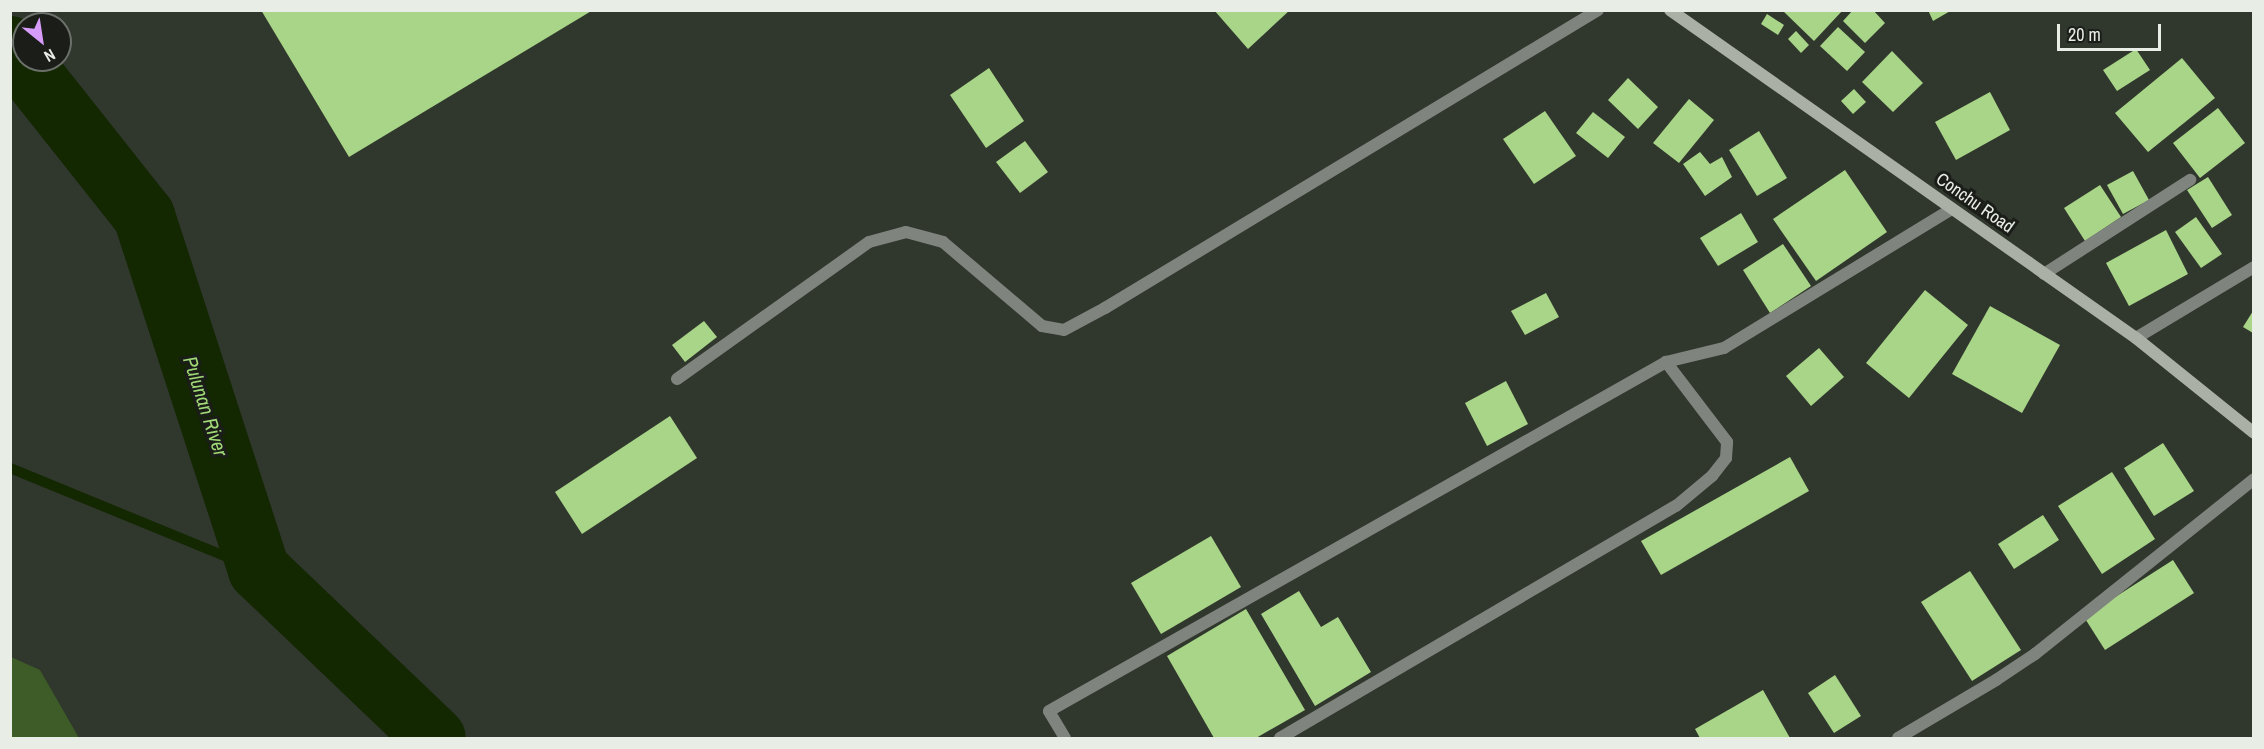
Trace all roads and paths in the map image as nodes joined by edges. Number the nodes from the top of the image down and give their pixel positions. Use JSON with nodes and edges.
{"nodes":[{"id":1,"x":1598,"y":10,"type":"edge"},
{"id":2,"x":1670,"y":10,"type":"edge"},
{"id":3,"x":2190,"y":180,"type":"dead end"},
{"id":4,"x":1952,"y":209,"type":"junction"},
{"id":5,"x":2253,"y":267,"type":"edge"},
{"id":6,"x":2044,"y":274,"type":"junction"},
{"id":7,"x":2136,"y":338,"type":"junction"},
{"id":8,"x":1666,"y":362,"type":"junction"},
{"id":9,"x":676,"y":379,"type":"dead end"},
{"id":10,"x":2253,"y":433,"type":"edge"},
{"id":11,"x":2253,"y":479,"type":"edge"},
{"id":12,"x":1065,"y":738,"type":"edge"},
{"id":13,"x":1280,"y":738,"type":"edge"},
{"id":14,"x":1898,"y":738,"type":"edge"}],
"edges":[{"from":1,"to":9,"type":"street"},
{"from":2,"to":4,"type":"main road","name":"Conchu Road"},
{"from":3,"to":6,"type":"street"},
{"from":4,"to":6,"type":"main road","name":"Conchu Road"},
{"from":4,"to":8,"type":"street"},
{"from":5,"to":7,"type":"street"},
{"from":6,"to":7,"type":"main road","name":"Conchu Road"},
{"from":7,"to":10,"type":"main road","name":"Conchu Road"},
{"from":8,"to":12,"type":"street"},
{"from":8,"to":13,"type":"street"},
{"from":11,"to":14,"type":"street"}]}
